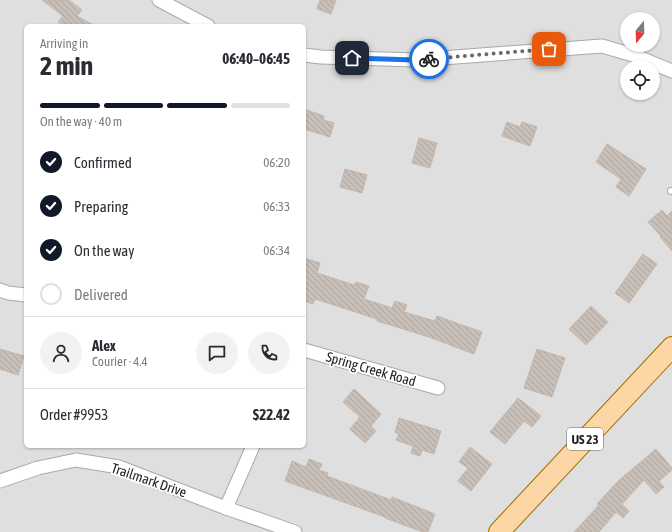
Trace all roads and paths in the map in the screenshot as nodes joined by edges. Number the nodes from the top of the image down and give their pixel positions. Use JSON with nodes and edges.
{"nodes":[{"id":1,"x":159,"y":0,"type":"edge"},
{"id":2,"x":204,"y":24,"type":"edge"},
{"id":3,"x":306,"y":54,"type":"edge"},
{"id":4,"x":672,"y":71,"type":"edge"},
{"id":5,"x":0,"y":290,"type":"edge"},
{"id":6,"x":24,"y":295,"type":"edge"},
{"id":7,"x":672,"y":346,"type":"edge"},
{"id":8,"x":306,"y":351,"type":"edge"},
{"id":9,"x":438,"y":388,"type":"dead end"},
{"id":10,"x":252,"y":448,"type":"edge"},
{"id":11,"x":0,"y":481,"type":"edge"},
{"id":12,"x":226,"y":508,"type":"junction"},
{"id":13,"x":295,"y":532,"type":"edge"},
{"id":14,"x":499,"y":532,"type":"edge"}],
"edges":[{"from":1,"to":2,"type":"street"},
{"from":3,"to":4,"type":"street"},
{"from":5,"to":6,"type":"street"},
{"from":7,"to":14,"type":"main road","number":"US 23"},
{"from":8,"to":9,"type":"street","name":"Spring Creek Road"},
{"from":10,"to":12,"type":"street"},
{"from":11,"to":12,"type":"street","name":"Trailmark Drive"},
{"from":12,"to":13,"type":"street","name":"Trailmark Drive"}]}
